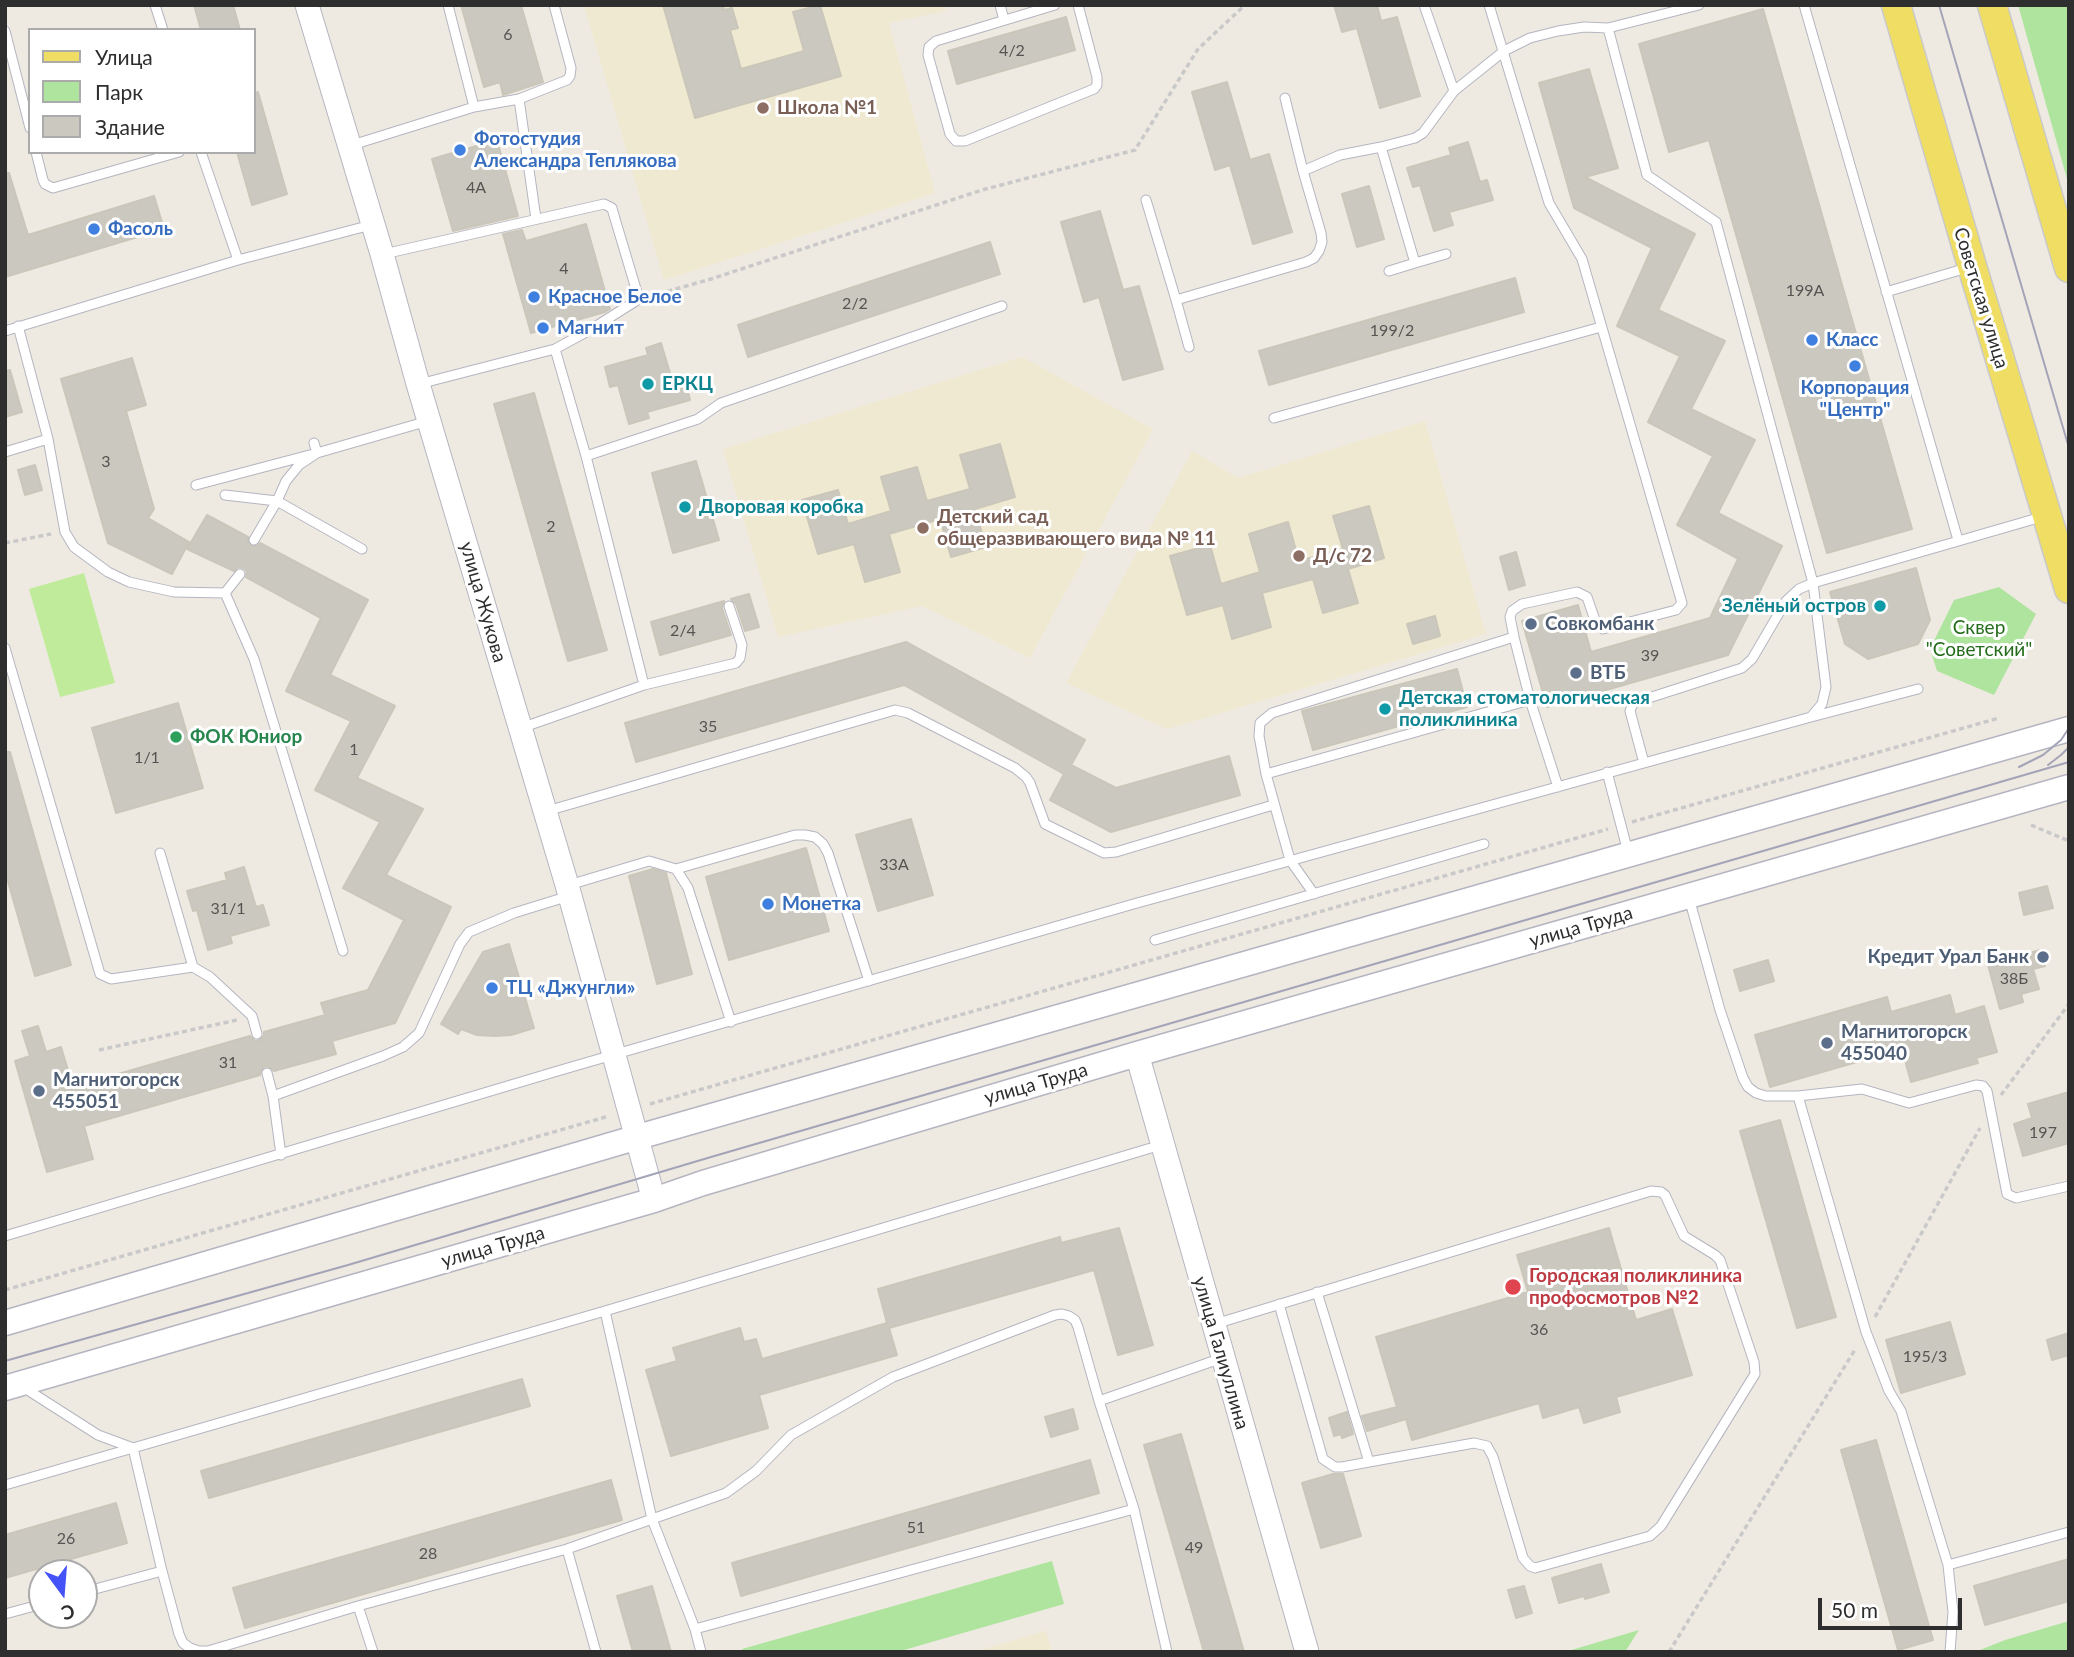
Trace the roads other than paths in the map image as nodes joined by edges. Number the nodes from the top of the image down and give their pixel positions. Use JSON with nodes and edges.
{"nodes":[{"id":1,"x":155,"y":5,"type":"edge"},
{"id":2,"x":307,"y":5,"type":"edge"},
{"id":3,"x":448,"y":5,"type":"edge"},
{"id":4,"x":554,"y":5,"type":"edge"},
{"id":5,"x":1000,"y":5,"type":"edge"},
{"id":6,"x":1055,"y":5,"type":"edge"},
{"id":7,"x":1078,"y":5,"type":"edge"},
{"id":8,"x":1424,"y":5,"type":"edge"},
{"id":9,"x":1489,"y":5,"type":"edge"},
{"id":10,"x":1699,"y":5,"type":"edge"},
{"id":11,"x":1804,"y":5,"type":"edge"},
{"id":12,"x":1896,"y":5,"type":"edge"},
{"id":13,"x":1992,"y":5,"type":"edge"},
{"id":14,"x":1004,"y":20,"type":"junction"},
{"id":15,"x":162,"y":28,"type":"edge"},
{"id":16,"x":1608,"y":28,"type":"junction"},
{"id":17,"x":5,"y":31,"type":"edge"},
{"id":18,"x":1504,"y":51,"type":"junction"},
{"id":19,"x":1454,"y":91,"type":"junction"},
{"id":20,"x":1285,"y":98,"type":"dead end"},
{"id":21,"x":519,"y":99,"type":"junction"},
{"id":22,"x":474,"y":107,"type":"junction"},
{"id":23,"x":28,"y":120,"type":"edge"},
{"id":24,"x":349,"y":146,"type":"junction"},
{"id":25,"x":1381,"y":147,"type":"junction"},
{"id":26,"x":36,"y":154,"type":"edge"},
{"id":27,"x":172,"y":154,"type":"edge"},
{"id":28,"x":202,"y":154,"type":"edge"},
{"id":29,"x":1303,"y":171,"type":"junction"},
{"id":30,"x":1146,"y":200,"type":"dead end"},
{"id":31,"x":536,"y":219,"type":"junction"},
{"id":32,"x":373,"y":224,"type":"junction"},
{"id":33,"x":382,"y":254,"type":"junction"},
{"id":34,"x":1446,"y":254,"type":"dead end"},
{"id":35,"x":238,"y":260,"type":"junction"},
{"id":36,"x":1415,"y":263,"type":"junction"},
{"id":37,"x":1972,"y":266,"type":"junction"},
{"id":38,"x":2069,"y":268,"type":"edge"},
{"id":39,"x":1389,"y":271,"type":"dead end"},
{"id":40,"x":1886,"y":292,"type":"junction"},
{"id":41,"x":1176,"y":300,"type":"junction"},
{"id":42,"x":1002,"y":306,"type":"dead end"},
{"id":43,"x":18,"y":326,"type":"junction"},
{"id":44,"x":1601,"y":327,"type":"junction"},
{"id":45,"x":5,"y":331,"type":"edge"},
{"id":46,"x":1189,"y":347,"type":"dead end"},
{"id":47,"x":555,"y":349,"type":"junction"},
{"id":48,"x":418,"y":384,"type":"junction"},
{"id":49,"x":1274,"y":418,"type":"dead end"},
{"id":50,"x":430,"y":420,"type":"junction"},
{"id":51,"x":48,"y":439,"type":"junction"},
{"id":52,"x":316,"y":448,"type":"junction"},
{"id":53,"x":5,"y":452,"type":"edge"},
{"id":54,"x":586,"y":456,"type":"junction"},
{"id":55,"x":195,"y":485,"type":"dead end"},
{"id":56,"x":225,"y":495,"type":"dead end"},
{"id":57,"x":277,"y":501,"type":"junction"},
{"id":58,"x":2046,"y":516,"type":"junction"},
{"id":59,"x":254,"y":540,"type":"dead end"},
{"id":60,"x":1958,"y":540,"type":"junction"},
{"id":61,"x":362,"y":549,"type":"dead end"},
{"id":62,"x":240,"y":573,"type":"dead end"},
{"id":63,"x":1812,"y":583,"type":"junction"},
{"id":64,"x":2069,"y":589,"type":"edge"},
{"id":65,"x":225,"y":593,"type":"junction"},
{"id":66,"x":729,"y":606,"type":"dead end"},
{"id":67,"x":1514,"y":638,"type":"junction"},
{"id":68,"x":5,"y":648,"type":"edge"},
{"id":69,"x":643,"y":685,"type":"junction"},
{"id":70,"x":1918,"y":689,"type":"dead end"},
{"id":71,"x":1530,"y":700,"type":"junction"},
{"id":72,"x":1811,"y":717,"type":"junction"},
{"id":73,"x":520,"y":728,"type":"junction"},
{"id":74,"x":2069,"y":729,"type":"edge"},
{"id":75,"x":1644,"y":763,"type":"junction"},
{"id":76,"x":1607,"y":772,"type":"junction"},
{"id":77,"x":1266,"y":774,"type":"junction"},
{"id":78,"x":1558,"y":787,"type":"junction"},
{"id":79,"x":2069,"y":787,"type":"edge"},
{"id":80,"x":1273,"y":805,"type":"junction"},
{"id":81,"x":545,"y":811,"type":"junction"},
{"id":82,"x":1484,"y":844,"type":"dead end"},
{"id":83,"x":160,"y":853,"type":"dead end"},
{"id":84,"x":1629,"y":854,"type":"junction"},
{"id":85,"x":1290,"y":860,"type":"junction"},
{"id":86,"x":676,"y":869,"type":"junction"},
{"id":87,"x":569,"y":891,"type":"junction"},
{"id":88,"x":1314,"y":894,"type":"junction"},
{"id":89,"x":1689,"y":896,"type":"junction"},
{"id":90,"x":1155,"y":940,"type":"dead end"},
{"id":91,"x":343,"y":951,"type":"dead end"},
{"id":92,"x":193,"y":967,"type":"junction"},
{"id":93,"x":869,"y":981,"type":"junction"},
{"id":94,"x":731,"y":1021,"type":"junction"},
{"id":95,"x":257,"y":1034,"type":"dead end"},
{"id":96,"x":1137,"y":1054,"type":"junction"},
{"id":97,"x":614,"y":1055,"type":"junction"},
{"id":98,"x":267,"y":1073,"type":"dead end"},
{"id":99,"x":273,"y":1096,"type":"junction"},
{"id":100,"x":1798,"y":1096,"type":"junction"},
{"id":101,"x":638,"y":1137,"type":"junction"},
{"id":102,"x":1161,"y":1145,"type":"junction"},
{"id":103,"x":281,"y":1155,"type":"junction"},
{"id":104,"x":2069,"y":1186,"type":"edge"},
{"id":105,"x":654,"y":1200,"type":"junction"},
{"id":106,"x":5,"y":1236,"type":"edge"},
{"id":107,"x":1317,"y":1292,"type":"junction"},
{"id":108,"x":1279,"y":1304,"type":"junction"},
{"id":109,"x":605,"y":1311,"type":"junction"},
{"id":110,"x":5,"y":1323,"type":"edge"},
{"id":111,"x":1213,"y":1324,"type":"junction"},
{"id":112,"x":1222,"y":1358,"type":"junction"},
{"id":113,"x":12,"y":1386,"type":"edge"},
{"id":114,"x":1099,"y":1401,"type":"junction"},
{"id":115,"x":133,"y":1448,"type":"junction"},
{"id":116,"x":1369,"y":1462,"type":"junction"},
{"id":117,"x":5,"y":1485,"type":"edge"},
{"id":118,"x":1134,"y":1508,"type":"junction"},
{"id":119,"x":652,"y":1519,"type":"junction"},
{"id":120,"x":2069,"y":1532,"type":"edge"},
{"id":121,"x":567,"y":1549,"type":"junction"},
{"id":122,"x":1948,"y":1565,"type":"junction"},
{"id":123,"x":162,"y":1571,"type":"junction"},
{"id":124,"x":98,"y":1588,"type":"edge"},
{"id":125,"x":358,"y":1606,"type":"junction"},
{"id":126,"x":28,"y":1608,"type":"edge"},
{"id":127,"x":5,"y":1614,"type":"edge"},
{"id":128,"x":695,"y":1629,"type":"junction"},
{"id":129,"x":373,"y":1652,"type":"edge"},
{"id":130,"x":596,"y":1652,"type":"edge"},
{"id":131,"x":701,"y":1652,"type":"edge"},
{"id":132,"x":1167,"y":1652,"type":"edge"},
{"id":133,"x":1307,"y":1652,"type":"edge"},
{"id":134,"x":1950,"y":1652,"type":"edge"}],
"edges":[{"from":1,"to":15,"type":"lane"},
{"from":2,"to":24,"type":"street","name":"улица Жукова"},
{"from":3,"to":22,"type":"lane"},
{"from":4,"to":21,"type":"lane"},
{"from":5,"to":14,"type":"lane"},
{"from":6,"to":14,"type":"lane"},
{"from":7,"to":14,"type":"lane"},
{"from":8,"to":19,"type":"lane"},
{"from":9,"to":18,"type":"lane"},
{"from":10,"to":16,"type":"lane"},
{"from":11,"to":40,"type":"lane"},
{"from":12,"to":37,"type":"main road","name":"Советская улица"},
{"from":13,"to":38,"type":"main road"},
{"from":16,"to":18,"type":"lane"},
{"from":16,"to":63,"type":"lane"},
{"from":17,"to":23,"type":"lane"},
{"from":18,"to":19,"type":"lane"},
{"from":18,"to":44,"type":"lane"},
{"from":19,"to":25,"type":"lane"},
{"from":20,"to":29,"type":"lane"},
{"from":21,"to":22,"type":"lane"},
{"from":21,"to":31,"type":"lane"},
{"from":22,"to":24,"type":"lane"},
{"from":24,"to":32,"type":"street","name":"улица Жукова"},
{"from":25,"to":29,"type":"lane"},
{"from":25,"to":36,"type":"lane"},
{"from":26,"to":27,"type":"lane"},
{"from":28,"to":35,"type":"lane"},
{"from":29,"to":41,"type":"lane"},
{"from":30,"to":41,"type":"lane"},
{"from":31,"to":33,"type":"lane"},
{"from":31,"to":47,"type":"lane"},
{"from":32,"to":33,"type":"street","name":"улица Жукова"},
{"from":32,"to":35,"type":"lane"},
{"from":33,"to":48,"type":"street","name":"улица Жукова"},
{"from":34,"to":36,"type":"lane"},
{"from":35,"to":43,"type":"lane"},
{"from":36,"to":39,"type":"lane"},
{"from":37,"to":40,"type":"lane"},
{"from":37,"to":58,"type":"main road","name":"Советская улица"},
{"from":40,"to":60,"type":"lane"},
{"from":41,"to":46,"type":"lane"},
{"from":42,"to":54,"type":"lane"},
{"from":43,"to":45,"type":"lane"},
{"from":43,"to":51,"type":"lane"},
{"from":44,"to":49,"type":"lane"},
{"from":44,"to":67,"type":"lane"},
{"from":47,"to":48,"type":"lane"},
{"from":47,"to":54,"type":"lane"},
{"from":48,"to":50,"type":"street","name":"улица Жукова"},
{"from":50,"to":52,"type":"lane"},
{"from":50,"to":73,"type":"street","name":"улица Жукова"},
{"from":51,"to":53,"type":"lane"},
{"from":51,"to":65,"type":"lane"},
{"from":52,"to":55,"type":"lane"},
{"from":52,"to":57,"type":"lane"},
{"from":54,"to":69,"type":"lane"},
{"from":56,"to":57,"type":"lane"},
{"from":57,"to":59,"type":"lane"},
{"from":57,"to":61,"type":"lane"},
{"from":58,"to":60,"type":"lane"},
{"from":58,"to":64,"type":"main road","name":"Советская улица"},
{"from":60,"to":63,"type":"lane"},
{"from":62,"to":65,"type":"lane"},
{"from":63,"to":72,"type":"lane"},
{"from":63,"to":75,"type":"lane"},
{"from":65,"to":91,"type":"lane"},
{"from":66,"to":69,"type":"lane"},
{"from":67,"to":71,"type":"lane"},
{"from":67,"to":77,"type":"lane"},
{"from":68,"to":92,"type":"lane"},
{"from":69,"to":73,"type":"lane"},
{"from":70,"to":72,"type":"lane"},
{"from":71,"to":77,"type":"lane"},
{"from":71,"to":78,"type":"lane"},
{"from":72,"to":75,"type":"lane"},
{"from":73,"to":81,"type":"street","name":"улица Жукова"},
{"from":74,"to":84,"type":"main road"},
{"from":75,"to":76,"type":"lane"},
{"from":76,"to":78,"type":"lane"},
{"from":76,"to":84,"type":"lane"},
{"from":77,"to":80,"type":"lane"},
{"from":78,"to":85,"type":"lane"},
{"from":79,"to":89,"type":"main road","name":"улица Труда"},
{"from":80,"to":81,"type":"lane"},
{"from":80,"to":85,"type":"lane"},
{"from":81,"to":87,"type":"street","name":"улица Жукова"},
{"from":82,"to":88,"type":"lane"},
{"from":83,"to":92,"type":"lane"},
{"from":84,"to":101,"type":"main road"},
{"from":85,"to":88,"type":"lane"},
{"from":85,"to":93,"type":"lane"},
{"from":86,"to":87,"type":"lane"},
{"from":86,"to":93,"type":"lane"},
{"from":86,"to":94,"type":"lane"},
{"from":87,"to":97,"type":"street","name":"улица Жукова"},
{"from":87,"to":99,"type":"lane"},
{"from":88,"to":90,"type":"lane"},
{"from":89,"to":96,"type":"main road","name":"улица Труда"},
{"from":89,"to":100,"type":"lane"},
{"from":92,"to":95,"type":"lane"},
{"from":93,"to":94,"type":"lane"},
{"from":94,"to":97,"type":"lane"},
{"from":96,"to":102,"type":"street","name":"улица Галиуллина"},
{"from":96,"to":105,"type":"main road","name":"улица Труда"},
{"from":97,"to":101,"type":"street","name":"улица Жукова"},
{"from":97,"to":103,"type":"lane"},
{"from":98,"to":99,"type":"lane"},
{"from":99,"to":103,"type":"lane"},
{"from":100,"to":104,"type":"lane"},
{"from":100,"to":122,"type":"lane"},
{"from":101,"to":105,"type":"street","name":"улица Жукова"},
{"from":101,"to":110,"type":"main road"},
{"from":102,"to":109,"type":"lane"},
{"from":102,"to":111,"type":"street","name":"улица Галиуллина"},
{"from":103,"to":106,"type":"lane"},
{"from":105,"to":113,"type":"main road","name":"улица Труда"},
{"from":107,"to":108,"type":"lane"},
{"from":107,"to":116,"type":"lane"},
{"from":107,"to":116,"type":"lane"},
{"from":108,"to":111,"type":"lane"},
{"from":108,"to":116,"type":"lane"},
{"from":109,"to":115,"type":"lane"},
{"from":109,"to":119,"type":"lane"},
{"from":111,"to":112,"type":"street","name":"улица Галиуллина"},
{"from":112,"to":114,"type":"lane"},
{"from":112,"to":133,"type":"street","name":"улица Галиуллина"},
{"from":113,"to":115,"type":"lane"},
{"from":114,"to":118,"type":"lane"},
{"from":114,"to":119,"type":"lane"},
{"from":115,"to":117,"type":"lane"},
{"from":115,"to":123,"type":"lane"},
{"from":118,"to":128,"type":"lane"},
{"from":118,"to":132,"type":"lane"},
{"from":119,"to":121,"type":"lane"},
{"from":119,"to":128,"type":"lane"},
{"from":120,"to":122,"type":"lane"},
{"from":121,"to":125,"type":"lane"},
{"from":121,"to":130,"type":"lane"},
{"from":122,"to":134,"type":"lane"},
{"from":123,"to":124,"type":"lane"},
{"from":123,"to":125,"type":"lane"},
{"from":125,"to":129,"type":"lane"},
{"from":126,"to":127,"type":"lane"},
{"from":128,"to":131,"type":"lane"}]}
